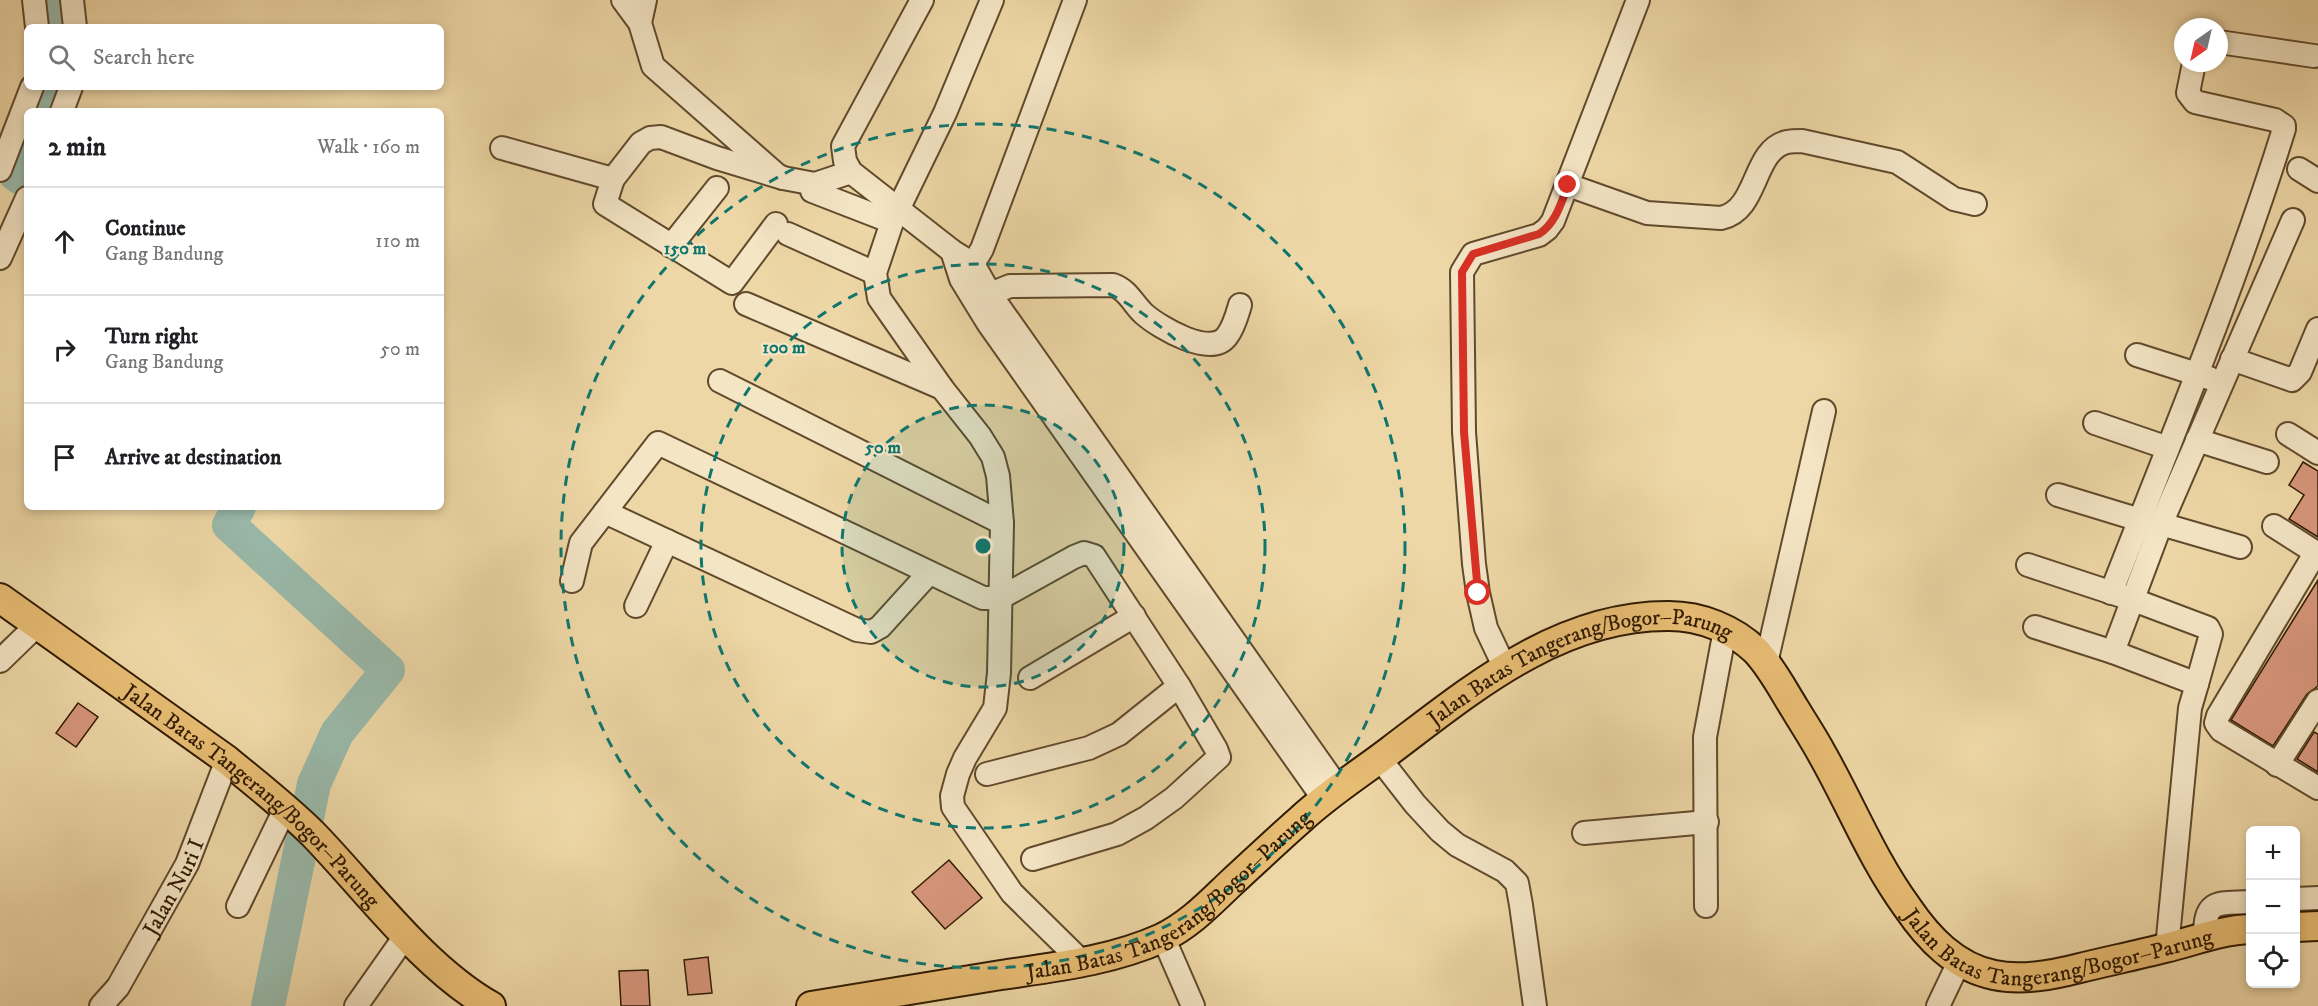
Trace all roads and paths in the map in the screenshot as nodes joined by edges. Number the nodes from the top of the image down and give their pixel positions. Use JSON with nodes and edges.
{"nodes":[{"id":1,"x":34,"y":0,"type":"edge"},
{"id":2,"x":72,"y":0,"type":"edge"},
{"id":3,"x":623,"y":0,"type":"edge"},
{"id":4,"x":645,"y":0,"type":"edge"},
{"id":5,"x":922,"y":0,"type":"edge"},
{"id":6,"x":992,"y":0,"type":"edge"},
{"id":7,"x":1075,"y":0,"type":"edge"},
{"id":8,"x":1638,"y":0,"type":"edge"},
{"id":9,"x":640,"y":23,"type":"junction"},
{"id":10,"x":38,"y":24,"type":"edge"},
{"id":11,"x":75,"y":24,"type":"edge"},
{"id":12,"x":2228,"y":43,"type":"edge"},
{"id":13,"x":2314,"y":56,"type":"dead end"},
{"id":14,"x":2192,"y":72,"type":"edge"},
{"id":15,"x":31,"y":90,"type":"edge"},
{"id":16,"x":70,"y":90,"type":"edge"},
{"id":17,"x":63,"y":108,"type":"edge"},
{"id":18,"x":502,"y":148,"type":"dead end"},
{"id":19,"x":0,"y":170,"type":"edge"},
{"id":20,"x":851,"y":172,"type":"junction"},
{"id":21,"x":783,"y":178,"type":"junction"},
{"id":22,"x":613,"y":179,"type":"junction"},
{"id":23,"x":1568,"y":185,"type":"junction"},
{"id":24,"x":717,"y":188,"type":"dead end"},
{"id":25,"x":812,"y":191,"type":"dead end"},
{"id":26,"x":1975,"y":204,"type":"dead end"},
{"id":27,"x":24,"y":205,"type":"edge"},
{"id":28,"x":896,"y":216,"type":"junction"},
{"id":29,"x":2293,"y":220,"type":"dead end"},
{"id":30,"x":672,"y":246,"type":"junction"},
{"id":31,"x":951,"y":251,"type":"junction"},
{"id":32,"x":0,"y":258,"type":"edge"},
{"id":33,"x":973,"y":264,"type":"junction"},
{"id":34,"x":875,"y":273,"type":"junction"},
{"id":35,"x":990,"y":294,"type":"junction"},
{"id":36,"x":746,"y":304,"type":"dead end"},
{"id":37,"x":1240,"y":305,"type":"dead end"},
{"id":38,"x":2318,"y":329,"type":"edge"},
{"id":39,"x":2137,"y":355,"type":"dead end"},
{"id":40,"x":2232,"y":359,"type":"junction"},
{"id":41,"x":2197,"y":374,"type":"junction"},
{"id":42,"x":720,"y":381,"type":"dead end"},
{"id":43,"x":2222,"y":383,"type":"junction"},
{"id":44,"x":942,"y":388,"type":"junction"},
{"id":45,"x":1824,"y":411,"type":"dead end"},
{"id":46,"x":2095,"y":423,"type":"dead end"},
{"id":47,"x":2288,"y":434,"type":"dead end"},
{"id":48,"x":2197,"y":440,"type":"junction"},
{"id":49,"x":2168,"y":448,"type":"junction"},
{"id":50,"x":2318,"y":453,"type":"edge"},
{"id":51,"x":2267,"y":462,"type":"dead end"},
{"id":52,"x":2058,"y":495,"type":"dead end"},
{"id":53,"x":605,"y":512,"type":"junction"},
{"id":54,"x":2150,"y":522,"type":"junction"},
{"id":55,"x":1002,"y":524,"type":"junction"},
{"id":56,"x":2274,"y":526,"type":"dead end"},
{"id":57,"x":667,"y":542,"type":"junction"},
{"id":58,"x":2240,"y":547,"type":"dead end"},
{"id":59,"x":2317,"y":553,"type":"edge"},
{"id":60,"x":2028,"y":566,"type":"dead end"},
{"id":61,"x":929,"y":573,"type":"junction"},
{"id":62,"x":572,"y":581,"type":"dead end"},
{"id":63,"x":2121,"y":596,"type":"junction"},
{"id":64,"x":0,"y":598,"type":"edge"},
{"id":65,"x":1000,"y":598,"type":"junction"},
{"id":66,"x":636,"y":606,"type":"dead end"},
{"id":67,"x":1134,"y":616,"type":"junction"},
{"id":68,"x":36,"y":626,"type":"junction"},
{"id":69,"x":2035,"y":627,"type":"dead end"},
{"id":70,"x":1725,"y":630,"type":"junction"},
{"id":71,"x":2113,"y":652,"type":"junction"},
{"id":72,"x":0,"y":661,"type":"edge"},
{"id":73,"x":1766,"y":663,"type":"junction"},
{"id":74,"x":1505,"y":668,"type":"junction"},
{"id":75,"x":1030,"y":678,"type":"dead end"},
{"id":76,"x":2197,"y":684,"type":"junction"},
{"id":77,"x":1179,"y":686,"type":"junction"},
{"id":78,"x":2318,"y":701,"type":"edge"},
{"id":79,"x":1380,"y":759,"type":"junction"},
{"id":80,"x":227,"y":760,"type":"junction"},
{"id":81,"x":2277,"y":765,"type":"junction"},
{"id":82,"x":987,"y":774,"type":"dead end"},
{"id":83,"x":2318,"y":788,"type":"edge"},
{"id":84,"x":1330,"y":793,"type":"junction"},
{"id":85,"x":285,"y":809,"type":"junction"},
{"id":86,"x":1707,"y":822,"type":"junction"},
{"id":87,"x":1584,"y":833,"type":"dead end"},
{"id":88,"x":1033,"y":859,"type":"dead end"},
{"id":89,"x":2318,"y":898,"type":"edge"},
{"id":90,"x":2300,"y":899,"type":"edge"},
{"id":91,"x":2246,"y":902,"type":"edge"},
{"id":92,"x":238,"y":906,"type":"dead end"},
{"id":93,"x":1706,"y":906,"type":"dead end"},
{"id":94,"x":2318,"y":926,"type":"edge"},
{"id":95,"x":2300,"y":927,"type":"edge"},
{"id":96,"x":2246,"y":930,"type":"edge"},
{"id":97,"x":406,"y":935,"type":"junction"},
{"id":98,"x":2205,"y":936,"type":"junction"},
{"id":99,"x":1163,"y":937,"type":"junction"},
{"id":100,"x":2167,"y":948,"type":"junction"},
{"id":101,"x":1082,"y":962,"type":"junction"},
{"id":102,"x":1959,"y":962,"type":"junction"},
{"id":103,"x":916,"y":998,"type":"edge"},
{"id":104,"x":101,"y":1006,"type":"edge"},
{"id":105,"x":356,"y":1006,"type":"edge"},
{"id":106,"x":492,"y":1006,"type":"edge"},
{"id":107,"x":811,"y":1006,"type":"edge"},
{"id":108,"x":1193,"y":1006,"type":"edge"},
{"id":109,"x":1535,"y":1006,"type":"edge"},
{"id":110,"x":1938,"y":1006,"type":"edge"}],
"edges":[{"from":1,"to":10,"type":"street"},
{"from":2,"to":11,"type":"street"},
{"from":3,"to":9,"type":"street"},
{"from":4,"to":9,"type":"street"},
{"from":5,"to":20,"type":"street"},
{"from":6,"to":28,"type":"street"},
{"from":7,"to":33,"type":"street"},
{"from":8,"to":23,"type":"street"},
{"from":9,"to":21,"type":"street"},
{"from":12,"to":13,"type":"street"},
{"from":14,"to":41,"type":"street"},
{"from":15,"to":19,"type":"street"},
{"from":16,"to":17,"type":"street"},
{"from":18,"to":22,"type":"street"},
{"from":20,"to":21,"type":"street"},
{"from":20,"to":28,"type":"street"},
{"from":21,"to":22,"type":"street"},
{"from":22,"to":30,"type":"street"},
{"from":23,"to":26,"type":"street"},
{"from":23,"to":74,"type":"street"},
{"from":24,"to":30,"type":"street"},
{"from":25,"to":28,"type":"street"},
{"from":27,"to":32,"type":"street"},
{"from":28,"to":31,"type":"street"},
{"from":28,"to":34,"type":"street"},
{"from":29,"to":40,"type":"street"},
{"from":30,"to":34,"type":"street"},
{"from":31,"to":33,"type":"street"},
{"from":31,"to":84,"type":"street"},
{"from":33,"to":35,"type":"street"},
{"from":34,"to":44,"type":"street"},
{"from":35,"to":37,"type":"street"},
{"from":35,"to":84,"type":"street"},
{"from":36,"to":44,"type":"street"},
{"from":38,"to":40,"type":"street"},
{"from":39,"to":41,"type":"street"},
{"from":40,"to":43,"type":"street"},
{"from":41,"to":43,"type":"street"},
{"from":41,"to":49,"type":"street"},
{"from":42,"to":55,"type":"street"},
{"from":43,"to":48,"type":"street"},
{"from":44,"to":55,"type":"street"},
{"from":45,"to":73,"type":"street"},
{"from":46,"to":49,"type":"street"},
{"from":47,"to":50,"type":"street"},
{"from":48,"to":51,"type":"street"},
{"from":48,"to":54,"type":"street"},
{"from":49,"to":54,"type":"street"},
{"from":52,"to":54,"type":"street"},
{"from":53,"to":57,"type":"street"},
{"from":53,"to":61,"type":"street"},
{"from":53,"to":62,"type":"street"},
{"from":54,"to":58,"type":"street"},
{"from":54,"to":63,"type":"street"},
{"from":55,"to":65,"type":"street"},
{"from":56,"to":59,"type":"street"},
{"from":57,"to":61,"type":"street"},
{"from":57,"to":66,"type":"street"},
{"from":59,"to":81,"type":"street"},
{"from":60,"to":63,"type":"street"},
{"from":61,"to":65,"type":"street"},
{"from":63,"to":71,"type":"street"},
{"from":63,"to":76,"type":"street"},
{"from":64,"to":68,"type":"main road","name":"Jalan Batas Tangerang/Bogor–Parung"},
{"from":65,"to":67,"type":"street"},
{"from":65,"to":101,"type":"street"},
{"from":67,"to":75,"type":"street"},
{"from":67,"to":77,"type":"street"},
{"from":68,"to":72,"type":"street"},
{"from":68,"to":80,"type":"main road","name":"Jalan Batas Tangerang/Bogor–Parung"},
{"from":69,"to":71,"type":"street"},
{"from":70,"to":73,"type":"main road","name":"Jalan Batas Tangerang/Bogor–Parung"},
{"from":70,"to":74,"type":"main road","name":"Jalan Batas Tangerang/Bogor–Parung"},
{"from":70,"to":86,"type":"street"},
{"from":71,"to":76,"type":"street"},
{"from":73,"to":102,"type":"main road","name":"Jalan Batas Tangerang/Bogor–Parung"},
{"from":74,"to":79,"type":"main road","name":"Jalan Batas Tangerang/Bogor–Parung"},
{"from":76,"to":100,"type":"street"},
{"from":77,"to":82,"type":"street"},
{"from":77,"to":88,"type":"street"},
{"from":78,"to":81,"type":"street"},
{"from":79,"to":84,"type":"main road","name":"Jalan Batas Tangerang/Bogor–Parung"},
{"from":79,"to":109,"type":"street"},
{"from":80,"to":85,"type":"main road","name":"Jalan Batas Tangerang/Bogor–Parung"},
{"from":80,"to":104,"type":"street","name":"Jalan Nuri I"},
{"from":81,"to":83,"type":"street"},
{"from":84,"to":99,"type":"main road","name":"Jalan Batas Tangerang/Bogor–Parung"},
{"from":85,"to":92,"type":"street"},
{"from":85,"to":97,"type":"main road","name":"Jalan Batas Tangerang/Bogor–Parung"},
{"from":86,"to":87,"type":"street"},
{"from":86,"to":93,"type":"street"},
{"from":89,"to":90,"type":"street"},
{"from":91,"to":98,"type":"street"},
{"from":94,"to":95,"type":"main road"},
{"from":96,"to":98,"type":"main road","name":"Jalan Batas Tangerang/Bogor–Parung"},
{"from":97,"to":105,"type":"street"},
{"from":97,"to":106,"type":"main road","name":"Jalan Batas Tangerang/Bogor–Parung"},
{"from":98,"to":100,"type":"main road","name":"Jalan Batas Tangerang/Bogor–Parung"},
{"from":99,"to":101,"type":"main road","name":"Jalan Batas Tangerang/Bogor–Parung"},
{"from":99,"to":108,"type":"street"},
{"from":100,"to":102,"type":"main road","name":"Jalan Batas Tangerang/Bogor–Parung"},
{"from":101,"to":103,"type":"main road","name":"Jalan Batas Tangerang/Bogor–Parung"},
{"from":102,"to":110,"type":"street"},
{"from":103,"to":107,"type":"main road","name":"Jalan Batas Tangerang/Bogor–Parung"}]}
